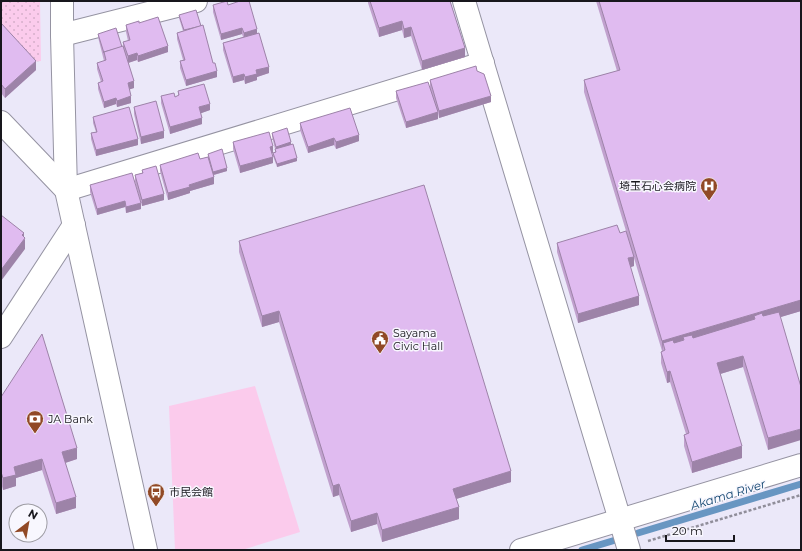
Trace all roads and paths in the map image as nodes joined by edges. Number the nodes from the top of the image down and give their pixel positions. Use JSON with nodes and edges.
{"nodes":[{"id":1,"x":62,"y":1,"type":"edge"},
{"id":2,"x":196,"y":1,"type":"edge"},
{"id":3,"x":464,"y":1,"type":"edge"},
{"id":4,"x":62,"y":35,"type":"junction"},
{"id":5,"x":483,"y":63,"type":"junction"},
{"id":6,"x":1,"y":122,"type":"edge"},
{"id":7,"x":66,"y":190,"type":"junction"},
{"id":8,"x":74,"y":225,"type":"junction"},
{"id":9,"x":1,"y":337,"type":"edge"},
{"id":10,"x":801,"y":465,"type":"edge"},
{"id":11,"x":801,"y":495,"type":"edge"},
{"id":12,"x":621,"y":520,"type":"junction"},
{"id":13,"x":629,"y":549,"type":"edge"},
{"id":14,"x":146,"y":550,"type":"edge"},
{"id":15,"x":521,"y":550,"type":"edge"}],
"edges":[{"from":1,"to":4,"type":"street"},
{"from":2,"to":4,"type":"street"},
{"from":3,"to":5,"type":"street"},
{"from":4,"to":7,"type":"street"},
{"from":5,"to":7,"type":"street"},
{"from":5,"to":12,"type":"street"},
{"from":6,"to":7,"type":"street"},
{"from":7,"to":8,"type":"street"},
{"from":8,"to":9,"type":"street"},
{"from":8,"to":14,"type":"street"},
{"from":10,"to":12,"type":"street"},
{"from":11,"to":13,"type":"path"},
{"from":12,"to":13,"type":"street"},
{"from":12,"to":15,"type":"street"}]}
